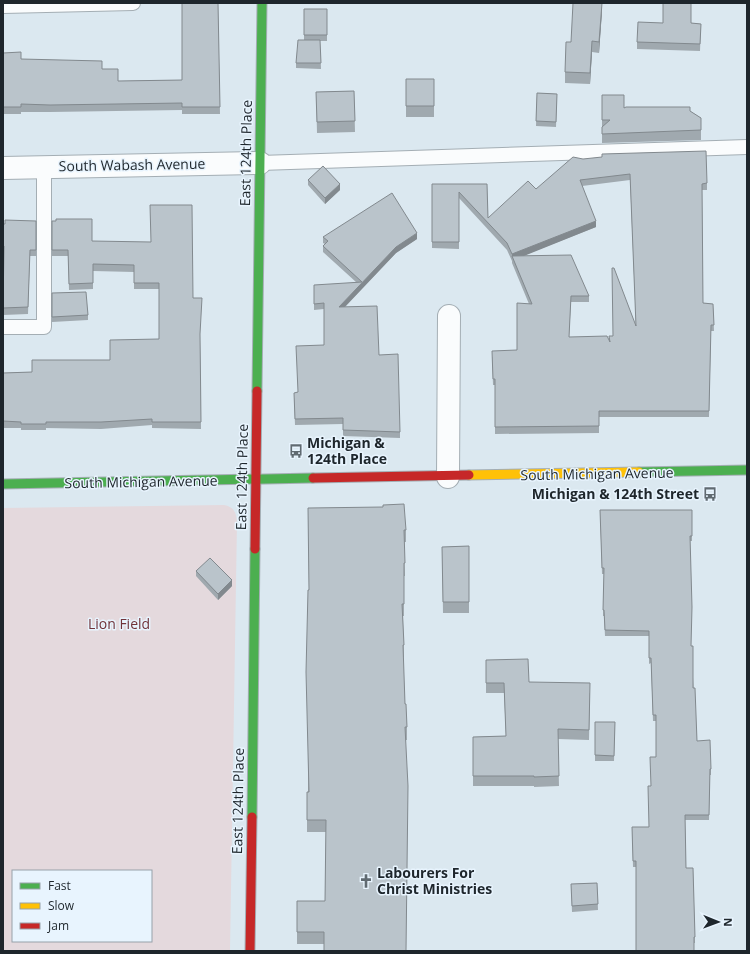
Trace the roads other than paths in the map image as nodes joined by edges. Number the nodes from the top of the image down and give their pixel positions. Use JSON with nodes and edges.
{"nodes":[{"id":1,"x":133,"y":3,"type":"edge"},
{"id":2,"x":262,"y":3,"type":"edge"},
{"id":3,"x":3,"y":6,"type":"edge"},
{"id":4,"x":747,"y":147,"type":"edge"},
{"id":5,"x":260,"y":162,"type":"junction"},
{"id":6,"x":3,"y":168,"type":"edge"},
{"id":7,"x":44,"y":168,"type":"junction"},
{"id":8,"x":449,"y":316,"type":"dead end"},
{"id":9,"x":3,"y":327,"type":"edge"},
{"id":10,"x":747,"y":470,"type":"edge"},
{"id":11,"x":448,"y":477,"type":"junction"},
{"id":12,"x":256,"y":480,"type":"junction"},
{"id":13,"x":3,"y":484,"type":"edge"},
{"id":14,"x":250,"y":951,"type":"edge"}],
"edges":[{"from":1,"to":3,"type":"lane"},
{"from":2,"to":5,"type":"street","name":"East 124th Place"},
{"from":4,"to":5,"type":"lane"},
{"from":5,"to":7,"type":"street","name":"South Wabash Avenue"},
{"from":5,"to":12,"type":"street","name":"East 124th Place"},
{"from":6,"to":7,"type":"street","name":"South Wabash Avenue"},
{"from":7,"to":9,"type":"lane"},
{"from":8,"to":11,"type":"street"},
{"from":10,"to":11,"type":"street","name":"South Michigan Avenue"},
{"from":11,"to":12,"type":"street","name":"South Michigan Avenue"},
{"from":12,"to":13,"type":"street","name":"South Michigan Avenue"},
{"from":12,"to":14,"type":"street","name":"East 124th Place"}]}
